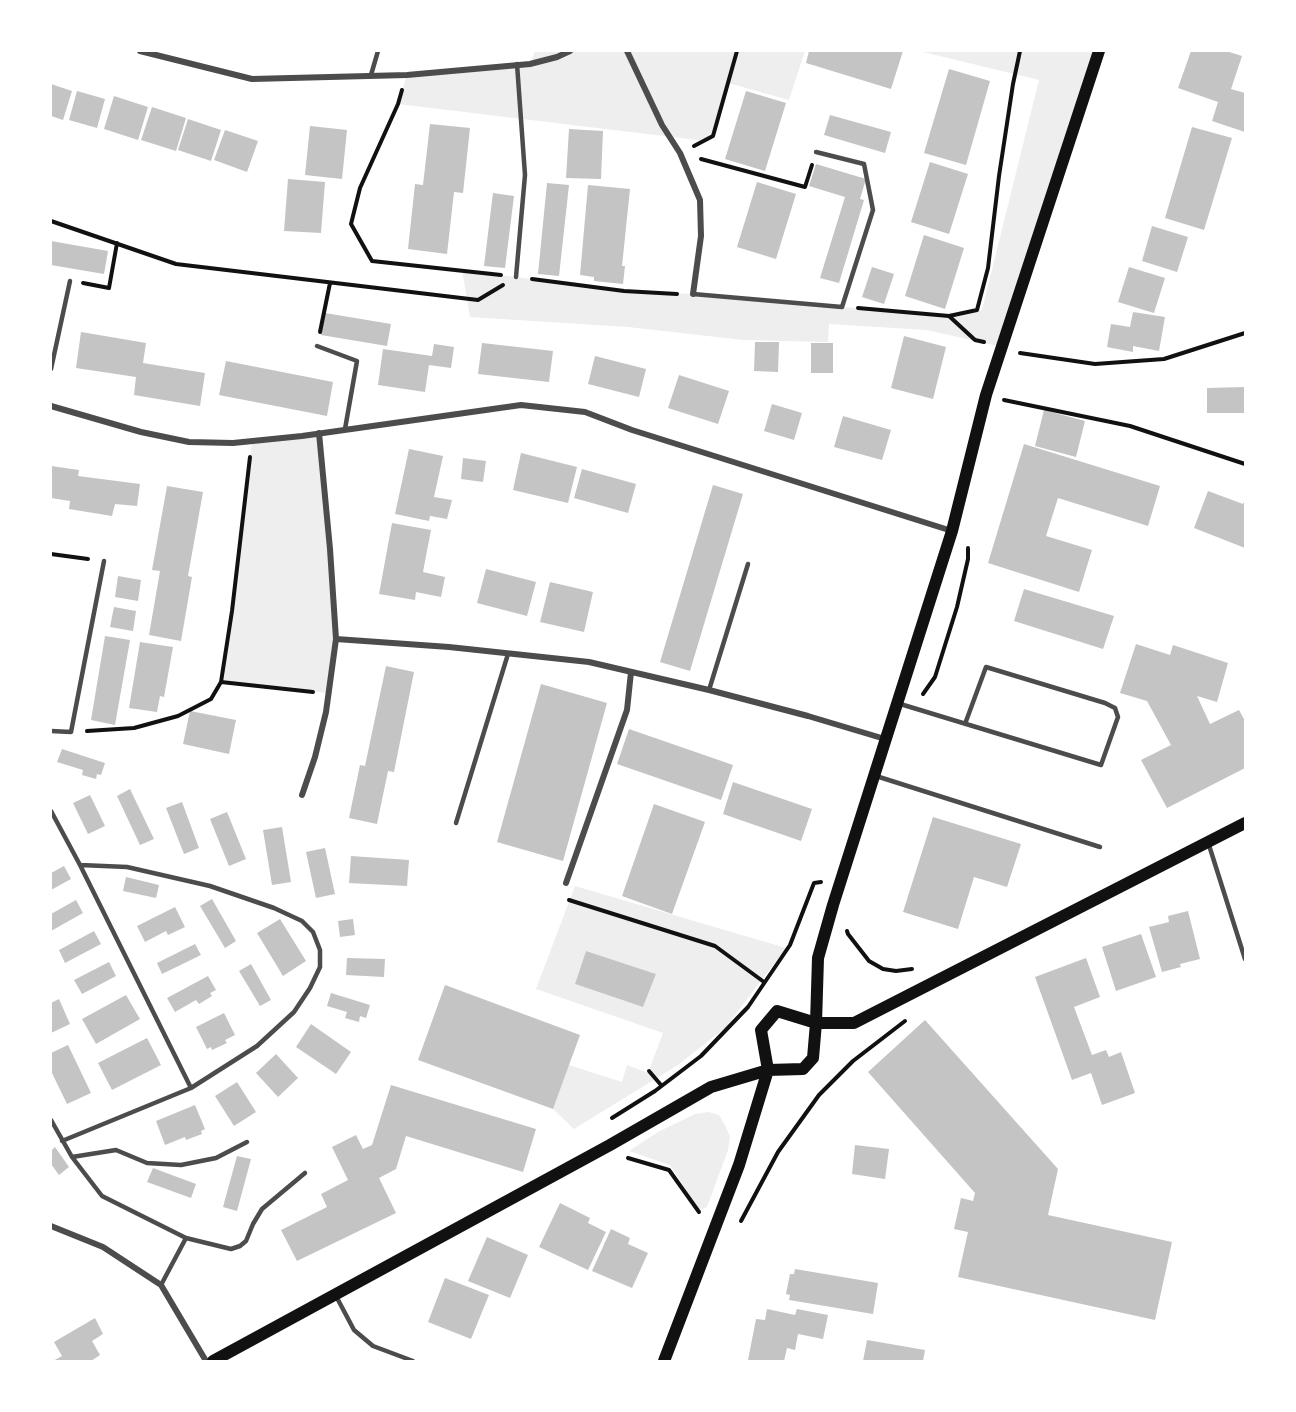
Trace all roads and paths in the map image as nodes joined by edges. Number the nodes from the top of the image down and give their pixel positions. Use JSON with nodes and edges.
{"nodes":[{"id":1,"x":140,"y":51,"type":"edge"},
{"id":2,"x":378,"y":51,"type":"edge"},
{"id":3,"x":570,"y":51,"type":"edge"},
{"id":4,"x":627,"y":51,"type":"edge"},
{"id":5,"x":737,"y":51,"type":"edge"},
{"id":6,"x":1020,"y":51,"type":"edge"},
{"id":7,"x":1099,"y":51,"type":"edge"},
{"id":8,"x":517,"y":64,"type":"junction"},
{"id":9,"x":371,"y":75,"type":"junction"},
{"id":10,"x":406,"y":75,"type":"junction"},
{"id":11,"x":816,"y":152,"type":"joint"},
{"id":12,"x":680,"y":153,"type":"junction"},
{"id":13,"x":51,"y":221,"type":"edge"},
{"id":14,"x":117,"y":243,"type":"junction"},
{"id":15,"x":516,"y":277,"type":"junction"},
{"id":16,"x":70,"y":281,"type":"joint"},
{"id":17,"x":330,"y":283,"type":"junction"},
{"id":18,"x":693,"y":294,"type":"junction"},
{"id":19,"x":842,"y":307,"type":"junction"},
{"id":20,"x":949,"y":316,"type":"junction"},
{"id":21,"x":1245,"y":333,"type":"edge"},
{"id":22,"x":975,"y":340,"type":"dead end"},
{"id":23,"x":317,"y":346,"type":"joint"},
{"id":24,"x":1002,"y":347,"type":"junction"},
{"id":25,"x":51,"y":369,"type":"edge"},
{"id":26,"x":986,"y":395,"type":"junction"},
{"id":27,"x":51,"y":406,"type":"edge"},
{"id":28,"x":345,"y":429,"type":"junction"},
{"id":29,"x":319,"y":433,"type":"junction"},
{"id":30,"x":252,"y":441,"type":"junction"},
{"id":31,"x":1245,"y":464,"type":"edge"},
{"id":32,"x":952,"y":531,"type":"junction"},
{"id":33,"x":51,"y":554,"type":"edge"},
{"id":34,"x":104,"y":561,"type":"joint"},
{"id":35,"x":748,"y":564,"type":"dead end"},
{"id":36,"x":336,"y":639,"type":"junction"},
{"id":37,"x":508,"y":654,"type":"junction"},
{"id":38,"x":631,"y":672,"type":"junction"},
{"id":39,"x":221,"y":682,"type":"junction"},
{"id":40,"x":709,"y":690,"type":"junction"},
{"id":41,"x":328,"y":693,"type":"junction"},
{"id":42,"x":897,"y":704,"type":"junction"},
{"id":43,"x":965,"y":724,"type":"junction"},
{"id":44,"x":51,"y":731,"type":"edge"},
{"id":45,"x":71,"y":732,"type":"junction"},
{"id":46,"x":886,"y":740,"type":"junction"},
{"id":47,"x":875,"y":776,"type":"junction"},
{"id":48,"x":302,"y":795,"type":"dead end"},
{"id":49,"x":51,"y":811,"type":"edge"},
{"id":50,"x":456,"y":823,"type":"dead end"},
{"id":51,"x":1245,"y":823,"type":"edge"},
{"id":52,"x":1208,"y":841,"type":"junction"},
{"id":53,"x":1100,"y":847,"type":"dead end"},
{"id":54,"x":80,"y":865,"type":"junction"},
{"id":55,"x":566,"y":884,"type":"dead end"},
{"id":56,"x":808,"y":899,"type":"dead end"},
{"id":57,"x":569,"y":900,"type":"dead end"},
{"id":58,"x":847,"y":929,"type":"dead end"},
{"id":59,"x":1245,"y":959,"type":"edge"},
{"id":60,"x":918,"y":966,"type":"dead end"},
{"id":61,"x":764,"y":982,"type":"junction"},
{"id":62,"x":907,"y":1019,"type":"dead end"},
{"id":63,"x":816,"y":1023,"type":"junction"},
{"id":64,"x":768,"y":1070,"type":"junction"},
{"id":65,"x":649,"y":1071,"type":"dead end"},
{"id":66,"x":661,"y":1085,"type":"junction"},
{"id":67,"x":191,"y":1088,"type":"junction"},
{"id":68,"x":51,"y":1120,"type":"edge"},
{"id":69,"x":608,"y":1121,"type":"dead end"},
{"id":70,"x":62,"y":1141,"type":"junction"},
{"id":71,"x":247,"y":1142,"type":"dead end"},
{"id":72,"x":72,"y":1157,"type":"junction"},
{"id":73,"x":626,"y":1158,"type":"dead end"},
{"id":74,"x":305,"y":1173,"type":"dead end"},
{"id":75,"x":701,"y":1216,"type":"dead end"},
{"id":76,"x":51,"y":1226,"type":"edge"},
{"id":77,"x":736,"y":1229,"type":"dead end"},
{"id":78,"x":186,"y":1238,"type":"junction"},
{"id":79,"x":162,"y":1286,"type":"junction"},
{"id":80,"x":335,"y":1294,"type":"junction"},
{"id":81,"x":206,"y":1361,"type":"edge"},
{"id":82,"x":213,"y":1361,"type":"edge"},
{"id":83,"x":412,"y":1361,"type":"edge"},
{"id":84,"x":664,"y":1361,"type":"edge"}],
"edges":[{"from":1,"to":9,"type":"street"},
{"from":2,"to":9,"type":"lane"},
{"from":3,"to":8,"type":"street"},
{"from":4,"to":12,"type":"street"},
{"from":5,"to":12,"type":"path"},
{"from":6,"to":20,"type":"path"},
{"from":7,"to":24,"type":"main road"},
{"from":8,"to":10,"type":"street"},
{"from":8,"to":15,"type":"lane"},
{"from":9,"to":10,"type":"street"},
{"from":10,"to":15,"type":"path"},
{"from":11,"to":12,"type":"path"},
{"from":11,"to":19,"type":"lane"},
{"from":12,"to":18,"type":"street"},
{"from":13,"to":14,"type":"path"},
{"from":14,"to":16,"type":"path"},
{"from":14,"to":17,"type":"path"},
{"from":15,"to":17,"type":"path"},
{"from":15,"to":18,"type":"path"},
{"from":16,"to":25,"type":"lane"},
{"from":17,"to":23,"type":"path"},
{"from":18,"to":19,"type":"lane"},
{"from":19,"to":20,"type":"path"},
{"from":20,"to":22,"type":"path"},
{"from":21,"to":24,"type":"path"},
{"from":23,"to":28,"type":"lane"},
{"from":24,"to":26,"type":"main road"},
{"from":26,"to":31,"type":"path"},
{"from":26,"to":32,"type":"main road"},
{"from":27,"to":30,"type":"street"},
{"from":28,"to":29,"type":"street"},
{"from":28,"to":32,"type":"street"},
{"from":29,"to":30,"type":"street"},
{"from":29,"to":36,"type":"street"},
{"from":30,"to":39,"type":"path"},
{"from":32,"to":42,"type":"main road"},
{"from":33,"to":34,"type":"path"},
{"from":34,"to":45,"type":"lane"},
{"from":35,"to":40,"type":"lane"},
{"from":36,"to":37,"type":"street"},
{"from":36,"to":41,"type":"street"},
{"from":37,"to":38,"type":"street"},
{"from":37,"to":50,"type":"lane"},
{"from":38,"to":40,"type":"street"},
{"from":38,"to":55,"type":"street"},
{"from":39,"to":41,"type":"path"},
{"from":39,"to":45,"type":"path"},
{"from":40,"to":46,"type":"street"},
{"from":41,"to":48,"type":"street"},
{"from":42,"to":43,"type":"lane"},
{"from":42,"to":46,"type":"main road"},
{"from":43,"to":43,"type":"lane"},
{"from":44,"to":45,"type":"lane"},
{"from":46,"to":47,"type":"main road"},
{"from":47,"to":53,"type":"lane"},
{"from":47,"to":63,"type":"main road"},
{"from":49,"to":54,"type":"lane"},
{"from":51,"to":52,"type":"main road"},
{"from":52,"to":59,"type":"lane"},
{"from":52,"to":63,"type":"main road"},
{"from":54,"to":67,"type":"lane"},
{"from":54,"to":67,"type":"lane"},
{"from":56,"to":61,"type":"path"},
{"from":57,"to":61,"type":"path"},
{"from":58,"to":60,"type":"path"},
{"from":61,"to":66,"type":"path"},
{"from":62,"to":77,"type":"path"},
{"from":63,"to":64,"type":"main road"},
{"from":63,"to":64,"type":"main road"},
{"from":64,"to":80,"type":"main road"},
{"from":64,"to":84,"type":"main road"},
{"from":65,"to":66,"type":"path"},
{"from":66,"to":69,"type":"path"},
{"from":67,"to":70,"type":"lane"},
{"from":68,"to":70,"type":"lane"},
{"from":70,"to":72,"type":"lane"},
{"from":71,"to":72,"type":"lane"},
{"from":72,"to":78,"type":"lane"},
{"from":73,"to":75,"type":"path"},
{"from":74,"to":78,"type":"lane"},
{"from":76,"to":79,"type":"street"},
{"from":78,"to":79,"type":"lane"},
{"from":79,"to":81,"type":"street"},
{"from":80,"to":82,"type":"main road"},
{"from":80,"to":83,"type":"lane"}]}
